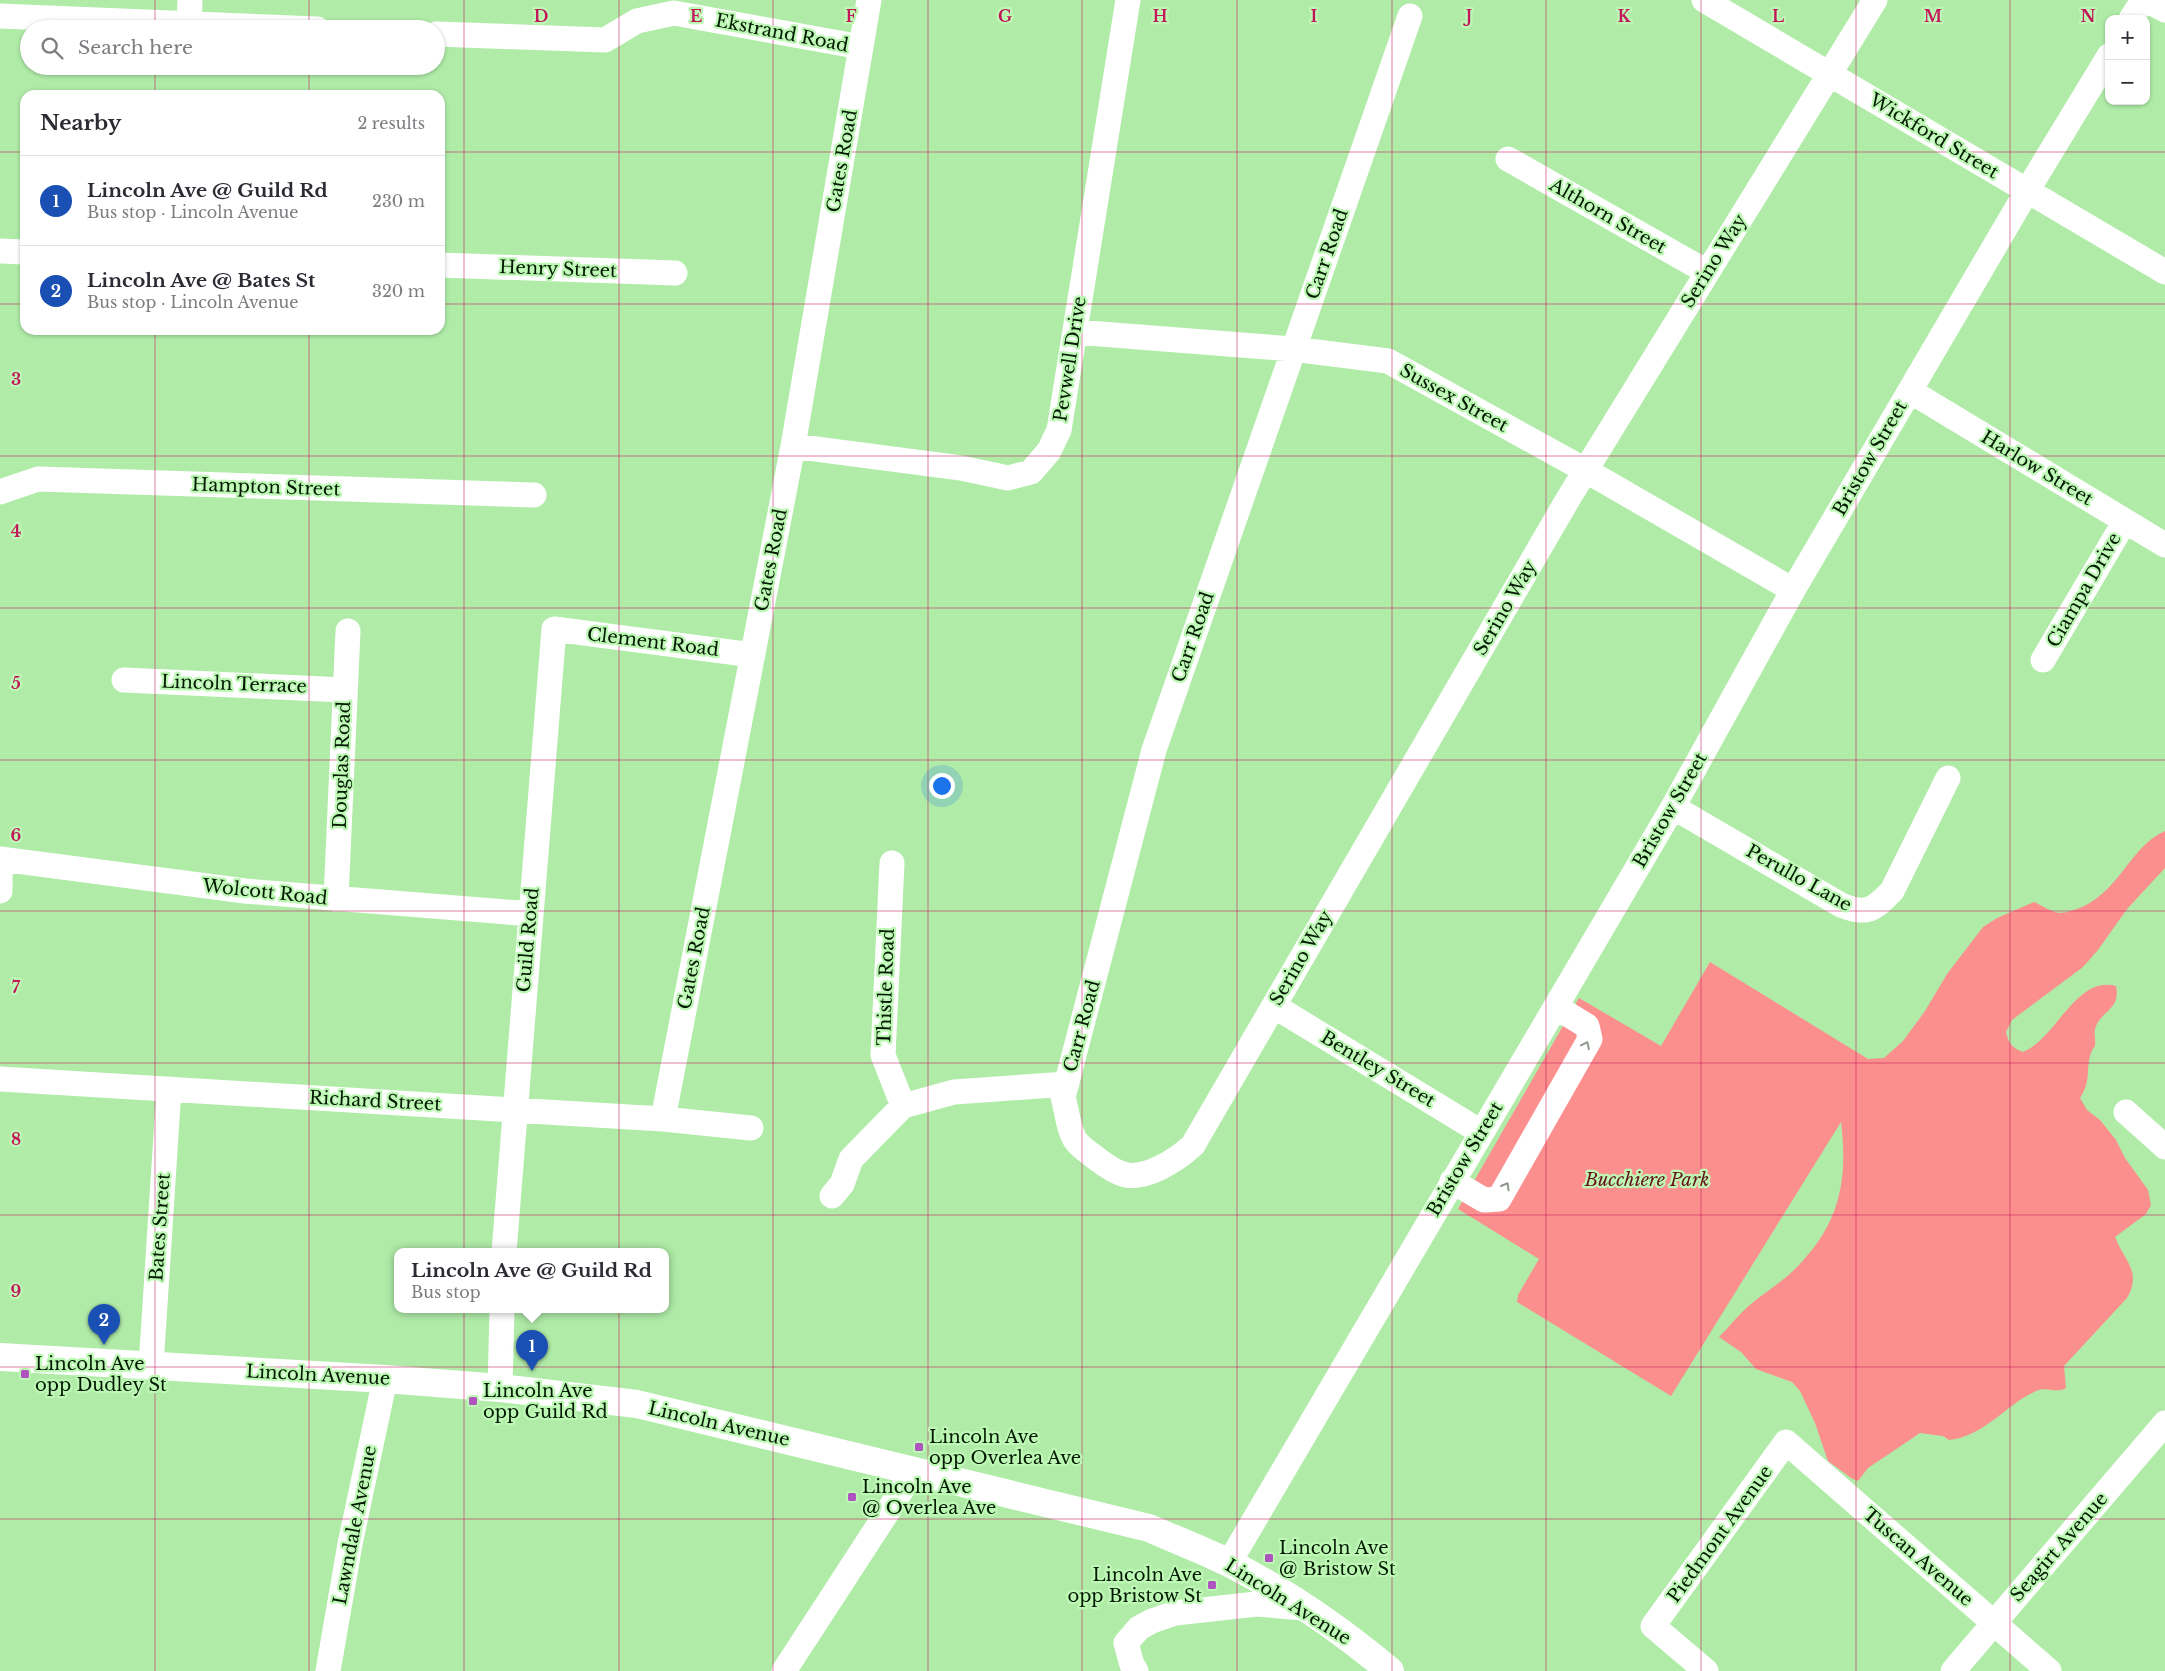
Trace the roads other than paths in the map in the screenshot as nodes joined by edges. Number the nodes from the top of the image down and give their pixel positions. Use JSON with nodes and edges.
{"nodes":[{"id":1,"x":869,"y":0,"type":"edge"},
{"id":2,"x":1128,"y":0,"type":"edge"},
{"id":3,"x":1704,"y":0,"type":"edge"},
{"id":4,"x":1875,"y":0,"type":"edge"},
{"id":5,"x":2143,"y":0,"type":"edge"},
{"id":6,"x":2147,"y":0,"type":"edge"},
{"id":7,"x":2165,"y":10,"type":"edge"},
{"id":8,"x":189,"y":12,"type":"edge"},
{"id":9,"x":2134,"y":15,"type":"edge"},
{"id":10,"x":0,"y":16,"type":"edge"},
{"id":11,"x":1410,"y":16,"type":"dead end"},
{"id":12,"x":249,"y":20,"type":"edge"},
{"id":13,"x":445,"y":34,"type":"edge"},
{"id":14,"x":861,"y":47,"type":"junction"},
{"id":15,"x":2107,"y":60,"type":"edge"},
{"id":16,"x":1829,"y":74,"type":"junction"},
{"id":17,"x":1508,"y":159,"type":"dead end"},
{"id":18,"x":2027,"y":191,"type":"junction"},
{"id":19,"x":0,"y":251,"type":"edge"},
{"id":20,"x":20,"y":252,"type":"edge"},
{"id":21,"x":445,"y":265,"type":"edge"},
{"id":22,"x":1707,"y":272,"type":"junction"},
{"id":23,"x":2165,"y":272,"type":"edge"},
{"id":24,"x":676,"y":273,"type":"dead end"},
{"id":25,"x":1075,"y":332,"type":"junction"},
{"id":26,"x":1293,"y":349,"type":"junction"},
{"id":27,"x":1910,"y":391,"type":"junction"},
{"id":28,"x":793,"y":446,"type":"junction"},
{"id":29,"x":1585,"y":470,"type":"junction"},
{"id":30,"x":0,"y":492,"type":"edge"},
{"id":31,"x":534,"y":495,"type":"dead end"},
{"id":32,"x":2125,"y":521,"type":"junction"},
{"id":33,"x":2165,"y":545,"type":"edge"},
{"id":34,"x":1793,"y":590,"type":"junction"},
{"id":35,"x":554,"y":629,"type":"joint"},
{"id":36,"x":348,"y":631,"type":"dead end"},
{"id":37,"x":752,"y":655,"type":"junction"},
{"id":38,"x":2043,"y":660,"type":"dead end"},
{"id":39,"x":124,"y":680,"type":"dead end"},
{"id":40,"x":345,"y":690,"type":"junction"},
{"id":41,"x":1948,"y":778,"type":"dead end"},
{"id":42,"x":1673,"y":807,"type":"junction"},
{"id":43,"x":0,"y":859,"type":"edge"},
{"id":44,"x":892,"y":863,"type":"dead end"},
{"id":45,"x":0,"y":891,"type":"edge"},
{"id":46,"x":336,"y":899,"type":"junction"},
{"id":47,"x":530,"y":914,"type":"junction"},
{"id":48,"x":1274,"y":1006,"type":"junction"},
{"id":49,"x":1556,"y":1007,"type":"junction"},
{"id":50,"x":0,"y":1079,"type":"edge"},
{"id":51,"x":1067,"y":1084,"type":"junction"},
{"id":52,"x":169,"y":1089,"type":"junction"},
{"id":53,"x":903,"y":1106,"type":"junction"},
{"id":54,"x":515,"y":1110,"type":"junction"},
{"id":55,"x":2126,"y":1112,"type":"dead end"},
{"id":56,"x":662,"y":1118,"type":"junction"},
{"id":57,"x":751,"y":1128,"type":"dead end"},
{"id":58,"x":1481,"y":1132,"type":"junction"},
{"id":59,"x":2165,"y":1147,"type":"edge"},
{"id":60,"x":1190,"y":1148,"type":"joint"},
{"id":61,"x":1452,"y":1181,"type":"junction"},
{"id":62,"x":832,"y":1196,"type":"dead end"},
{"id":63,"x":504,"y":1248,"type":"edge"},
{"id":64,"x":502,"y":1313,"type":"edge"},
{"id":65,"x":0,"y":1357,"type":"edge"},
{"id":66,"x":151,"y":1366,"type":"junction"},
{"id":67,"x":385,"y":1379,"type":"junction"},
{"id":68,"x":500,"y":1388,"type":"junction"},
{"id":69,"x":2160,"y":1438,"type":"edge"},
{"id":70,"x":1786,"y":1442,"type":"joint"},
{"id":71,"x":914,"y":1471,"type":"junction"},
{"id":72,"x":1229,"y":1563,"type":"junction"},
{"id":73,"x":1303,"y":1608,"type":"junction"},
{"id":74,"x":1994,"y":1623,"type":"junction"},
{"id":75,"x":328,"y":1671,"type":"edge"},
{"id":76,"x":784,"y":1671,"type":"edge"},
{"id":77,"x":1136,"y":1671,"type":"edge"},
{"id":78,"x":1390,"y":1671,"type":"edge"},
{"id":79,"x":1706,"y":1671,"type":"edge"},
{"id":80,"x":1953,"y":1671,"type":"edge"},
{"id":81,"x":2049,"y":1671,"type":"edge"}],
"edges":[{"from":1,"to":14,"type":"street","name":"Gates Road"},
{"from":2,"to":25,"type":"street","name":"Pevwell Drive"},
{"from":3,"to":16,"type":"street","name":"Wickford Street"},
{"from":4,"to":16,"type":"street","name":"Serino Way"},
{"from":5,"to":9,"type":"street"},
{"from":6,"to":7,"type":"street"},
{"from":8,"to":10,"type":"street"},
{"from":8,"to":12,"type":"street"},
{"from":11,"to":26,"type":"street","name":"Carr Road"},
{"from":13,"to":14,"type":"street","name":"Ekstrand Road"},
{"from":14,"to":28,"type":"street","name":"Gates Road"},
{"from":15,"to":18,"type":"street","name":"Bristow Street"},
{"from":16,"to":18,"type":"street","name":"Wickford Street"},
{"from":16,"to":22,"type":"street","name":"Serino Way"},
{"from":17,"to":22,"type":"street","name":"Althorn Street"},
{"from":18,"to":23,"type":"street","name":"Wickford Street"},
{"from":18,"to":27,"type":"street","name":"Bristow Street"},
{"from":19,"to":20,"type":"street"},
{"from":21,"to":24,"type":"street","name":"Henry Street"},
{"from":22,"to":29,"type":"street","name":"Serino Way"},
{"from":25,"to":26,"type":"street","name":"Sussex Street"},
{"from":25,"to":28,"type":"street","name":"Pevwell Drive"},
{"from":26,"to":29,"type":"street","name":"Sussex Street"},
{"from":26,"to":51,"type":"street","name":"Carr Road"},
{"from":27,"to":32,"type":"street","name":"Harlow Street"},
{"from":27,"to":34,"type":"street","name":"Bristow Street"},
{"from":28,"to":37,"type":"street","name":"Gates Road"},
{"from":29,"to":34,"type":"street","name":"Sussex Street"},
{"from":29,"to":48,"type":"street","name":"Serino Way"},
{"from":30,"to":31,"type":"street","name":"Hampton Street"},
{"from":32,"to":33,"type":"street","name":"Harlow Street"},
{"from":32,"to":38,"type":"street","name":"Ciampa Drive"},
{"from":34,"to":42,"type":"street","name":"Bristow Street"},
{"from":35,"to":37,"type":"street","name":"Clement Road"},
{"from":35,"to":47,"type":"street","name":"Guild Road"},
{"from":36,"to":40,"type":"street","name":"Douglas Road"},
{"from":37,"to":56,"type":"street","name":"Gates Road"},
{"from":39,"to":40,"type":"street","name":"Lincoln Terrace"},
{"from":40,"to":46,"type":"street","name":"Douglas Road"},
{"from":41,"to":42,"type":"street","name":"Perullo Lane"},
{"from":42,"to":49,"type":"street","name":"Bristow Street"},
{"from":43,"to":45,"type":"street"},
{"from":43,"to":46,"type":"street","name":"Wolcott Road"},
{"from":44,"to":53,"type":"street","name":"Thistle Road"},
{"from":46,"to":47,"type":"street","name":"Wolcott Road"},
{"from":47,"to":54,"type":"street","name":"Guild Road"},
{"from":48,"to":58,"type":"street","name":"Bentley Street"},
{"from":48,"to":60,"type":"street","name":"Serino Way"},
{"from":49,"to":58,"type":"street","name":"Bristow Street"},
{"from":61,"to":49,"type":"street","one_way":true},
{"from":50,"to":52,"type":"street","name":"Richard Street"},
{"from":51,"to":53,"type":"street"},
{"from":51,"to":60,"type":"street","name":"Carr Road"},
{"from":52,"to":54,"type":"street","name":"Richard Street"},
{"from":52,"to":66,"type":"street","name":"Bates Street"},
{"from":53,"to":62,"type":"street"},
{"from":54,"to":56,"type":"street","name":"Richard Street"},
{"from":54,"to":63,"type":"street","name":"Guild Road"},
{"from":55,"to":59,"type":"street"},
{"from":56,"to":57,"type":"street","name":"Richard Street"},
{"from":58,"to":61,"type":"street","name":"Bristow Street"},
{"from":61,"to":72,"type":"street","name":"Bristow Street"},
{"from":64,"to":68,"type":"street"},
{"from":65,"to":66,"type":"main road","name":"Lincoln Avenue"},
{"from":66,"to":67,"type":"main road","name":"Lincoln Avenue"},
{"from":67,"to":68,"type":"main road","name":"Lincoln Avenue"},
{"from":67,"to":75,"type":"street","name":"Lawndale Avenue"},
{"from":68,"to":71,"type":"main road","name":"Lincoln Avenue"},
{"from":69,"to":74,"type":"street","name":"Seagirt Avenue"},
{"from":70,"to":74,"type":"street","name":"Tuscan Avenue"},
{"from":70,"to":79,"type":"street","name":"Piedmont Avenue"},
{"from":71,"to":72,"type":"main road","name":"Lincoln Avenue"},
{"from":71,"to":76,"type":"street"},
{"from":72,"to":73,"type":"main road","name":"Lincoln Avenue"},
{"from":73,"to":77,"type":"street"},
{"from":73,"to":78,"type":"main road","name":"Lincoln Avenue"},
{"from":74,"to":80,"type":"street","name":"Seagirt Avenue"},
{"from":74,"to":81,"type":"street","name":"Tuscan Avenue"}]}
